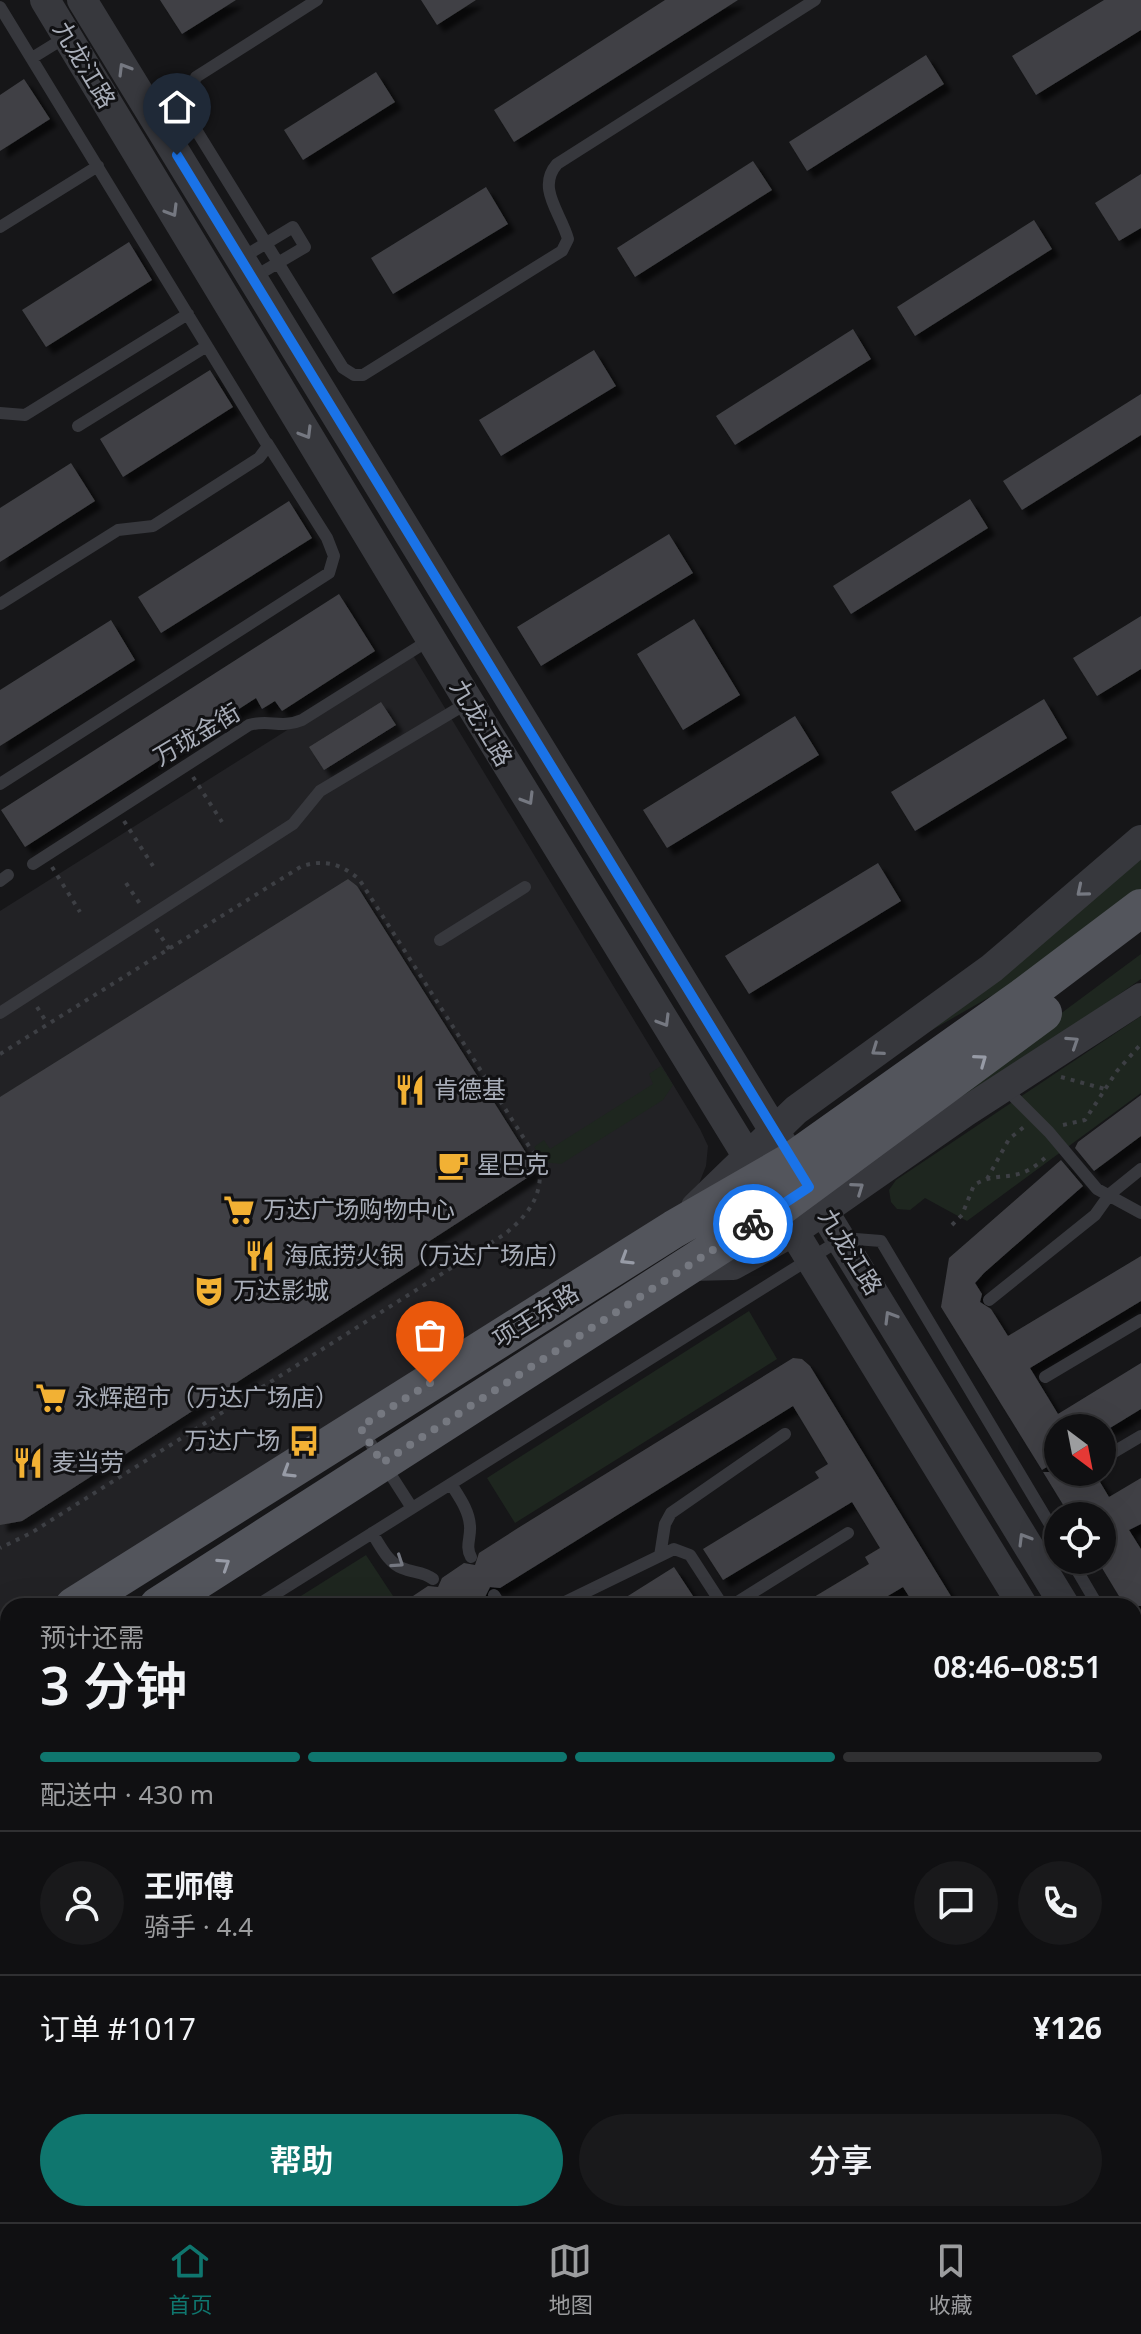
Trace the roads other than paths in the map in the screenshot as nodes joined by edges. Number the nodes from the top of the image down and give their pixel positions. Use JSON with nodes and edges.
{"nodes":[{"id":1,"x":45,"y":0,"type":"edge"},
{"id":2,"x":82,"y":0,"type":"edge"},
{"id":3,"x":317,"y":0,"type":"edge"},
{"id":4,"x":815,"y":0,"type":"edge"},
{"id":5,"x":0,"y":7,"type":"edge"},
{"id":6,"x":67,"y":37,"type":"junction"},
{"id":7,"x":32,"y":58,"type":"junction"},
{"id":8,"x":98,"y":166,"type":"junction"},
{"id":9,"x":0,"y":227,"type":"edge"},
{"id":10,"x":266,"y":243,"type":"junction"},
{"id":11,"x":278,"y":263,"type":"junction"},
{"id":12,"x":246,"y":269,"type":"junction"},
{"id":13,"x":188,"y":314,"type":"junction"},
{"id":14,"x":207,"y":346,"type":"junction"},
{"id":15,"x":0,"y":413,"type":"edge"},
{"id":16,"x":78,"y":426,"type":"dead end"},
{"id":17,"x":262,"y":436,"type":"junction"},
{"id":18,"x":0,"y":604,"type":"edge"},
{"id":19,"x":431,"y":639,"type":"junction"},
{"id":20,"x":469,"y":702,"type":"junction"},
{"id":21,"x":0,"y":784,"type":"edge"},
{"id":22,"x":1141,"y":840,"type":"edge"},
{"id":23,"x":33,"y":864,"type":"dead end"},
{"id":24,"x":525,"y":887,"type":"dead end"},
{"id":25,"x":1141,"y":908,"type":"edge"},
{"id":26,"x":1141,"y":938,"type":"edge"},
{"id":27,"x":440,"y":940,"type":"dead end"},
{"id":28,"x":1141,"y":998,"type":"edge"},
{"id":29,"x":0,"y":1013,"type":"edge"},
{"id":30,"x":1004,"y":1087,"type":"junction"},
{"id":31,"x":843,"y":1143,"type":"junction"},
{"id":32,"x":1141,"y":1169,"type":"edge"},
{"id":33,"x":785,"y":1183,"type":"junction"},
{"id":34,"x":1110,"y":1194,"type":"junction"},
{"id":35,"x":1141,"y":1213,"type":"edge"},
{"id":36,"x":843,"y":1238,"type":"junction"},
{"id":37,"x":811,"y":1258,"type":"junction"},
{"id":38,"x":989,"y":1300,"type":"dead end"},
{"id":39,"x":1141,"y":1320,"type":"edge"},
{"id":40,"x":1045,"y":1377,"type":"dead end"},
{"id":41,"x":360,"y":1427,"type":"junction"},
{"id":42,"x":785,"y":1434,"type":"dead end"},
{"id":43,"x":1141,"y":1436,"type":"edge"},
{"id":44,"x":1116,"y":1451,"type":"edge"},
{"id":45,"x":382,"y":1463,"type":"junction"},
{"id":46,"x":451,"y":1484,"type":"junction"},
{"id":47,"x":412,"y":1508,"type":"junction"},
{"id":48,"x":1044,"y":1515,"type":"edge"},
{"id":49,"x":372,"y":1533,"type":"junction"},
{"id":50,"x":848,"y":1533,"type":"dead end"},
{"id":51,"x":660,"y":1556,"type":"junction"},
{"id":52,"x":471,"y":1557,"type":"dead end"},
{"id":53,"x":1079,"y":1574,"type":"edge"},
{"id":54,"x":433,"y":1579,"type":"dead end"},
{"id":55,"x":87,"y":1598,"type":"edge"},
{"id":56,"x":171,"y":1598,"type":"edge"},
{"id":57,"x":269,"y":1598,"type":"edge"},
{"id":58,"x":573,"y":1598,"type":"edge"},
{"id":59,"x":718,"y":1598,"type":"edge"},
{"id":60,"x":744,"y":1598,"type":"edge"},
{"id":61,"x":1018,"y":1598,"type":"edge"},
{"id":62,"x":1060,"y":1598,"type":"edge"},
{"id":63,"x":1093,"y":1598,"type":"edge"}],
"edges":[{"from":1,"to":6,"type":"street","name":"九龙江路"},
{"from":12,"to":2,"type":"street","name":"九龙江路","one_way":true},
{"from":3,"to":10,"type":"lane"},
{"from":4,"to":11,"type":"lane"},
{"from":5,"to":7,"type":"lane"},
{"from":6,"to":7,"type":"lane"},
{"from":6,"to":19,"type":"street","name":"九龙江路","one_way":true},
{"from":7,"to":8,"type":"lane"},
{"from":8,"to":9,"type":"lane"},
{"from":8,"to":13,"type":"lane"},
{"from":10,"to":11,"type":"lane"},
{"from":10,"to":11,"type":"lane"},
{"from":10,"to":12,"type":"lane"},
{"from":11,"to":12,"type":"lane"},
{"from":12,"to":33,"type":"street","name":"九龙江路"},
{"from":13,"to":14,"type":"lane"},
{"from":13,"to":15,"type":"lane"},
{"from":14,"to":16,"type":"lane"},
{"from":14,"to":17,"type":"lane"},
{"from":17,"to":18,"type":"lane"},
{"from":17,"to":21,"type":"lane"},
{"from":19,"to":20,"type":"street","name":"九龙江路"},
{"from":19,"to":23,"type":"lane","name":"万珑金街"},
{"from":20,"to":29,"type":"lane"},
{"from":20,"to":33,"type":"street","name":"九龙江路","one_way":true},
{"from":22,"to":33,"type":"street","one_way":true},
{"from":24,"to":27,"type":"lane"},
{"from":25,"to":31,"type":"main road"},
{"from":31,"to":26,"type":"main road","one_way":true},
{"from":30,"to":28,"type":"street","one_way":true},
{"from":33,"to":30,"type":"street","one_way":true},
{"from":30,"to":34,"type":"lane"},
{"from":31,"to":33,"type":"main road","name":"项王东路"},
{"from":32,"to":34,"type":"lane"},
{"from":33,"to":36,"type":"street","name":"九龙江路"},
{"from":33,"to":37,"type":"street","name":"九龙江路"},
{"from":33,"to":41,"type":"main road","name":"项王东路","one_way":true},
{"from":33,"to":45,"type":"main road","name":"项王东路"},
{"from":34,"to":35,"type":"lane"},
{"from":34,"to":38,"type":"lane"},
{"from":36,"to":37,"type":"lane"},
{"from":36,"to":48,"type":"lane"},
{"from":62,"to":36,"type":"street","name":"九龙江路","one_way":true},
{"from":37,"to":46,"type":"lane"},
{"from":37,"to":61,"type":"street","name":"九龙江路"},
{"from":39,"to":40,"type":"lane"},
{"from":41,"to":45,"type":"lane"},
{"from":41,"to":55,"type":"main road","name":"项王东路","one_way":true},
{"from":42,"to":51,"type":"lane"},
{"from":43,"to":44,"type":"lane"},
{"from":45,"to":47,"type":"lane"},
{"from":56,"to":45,"type":"main road","name":"项王东路","one_way":true},
{"from":46,"to":47,"type":"lane"},
{"from":46,"to":52,"type":"lane"},
{"from":47,"to":49,"type":"lane"},
{"from":49,"to":54,"type":"lane","one_way":true},
{"from":49,"to":57,"type":"lane"},
{"from":50,"to":60,"type":"lane"},
{"from":51,"to":58,"type":"lane"},
{"from":51,"to":59,"type":"lane"},
{"from":53,"to":63,"type":"lane"}]}
